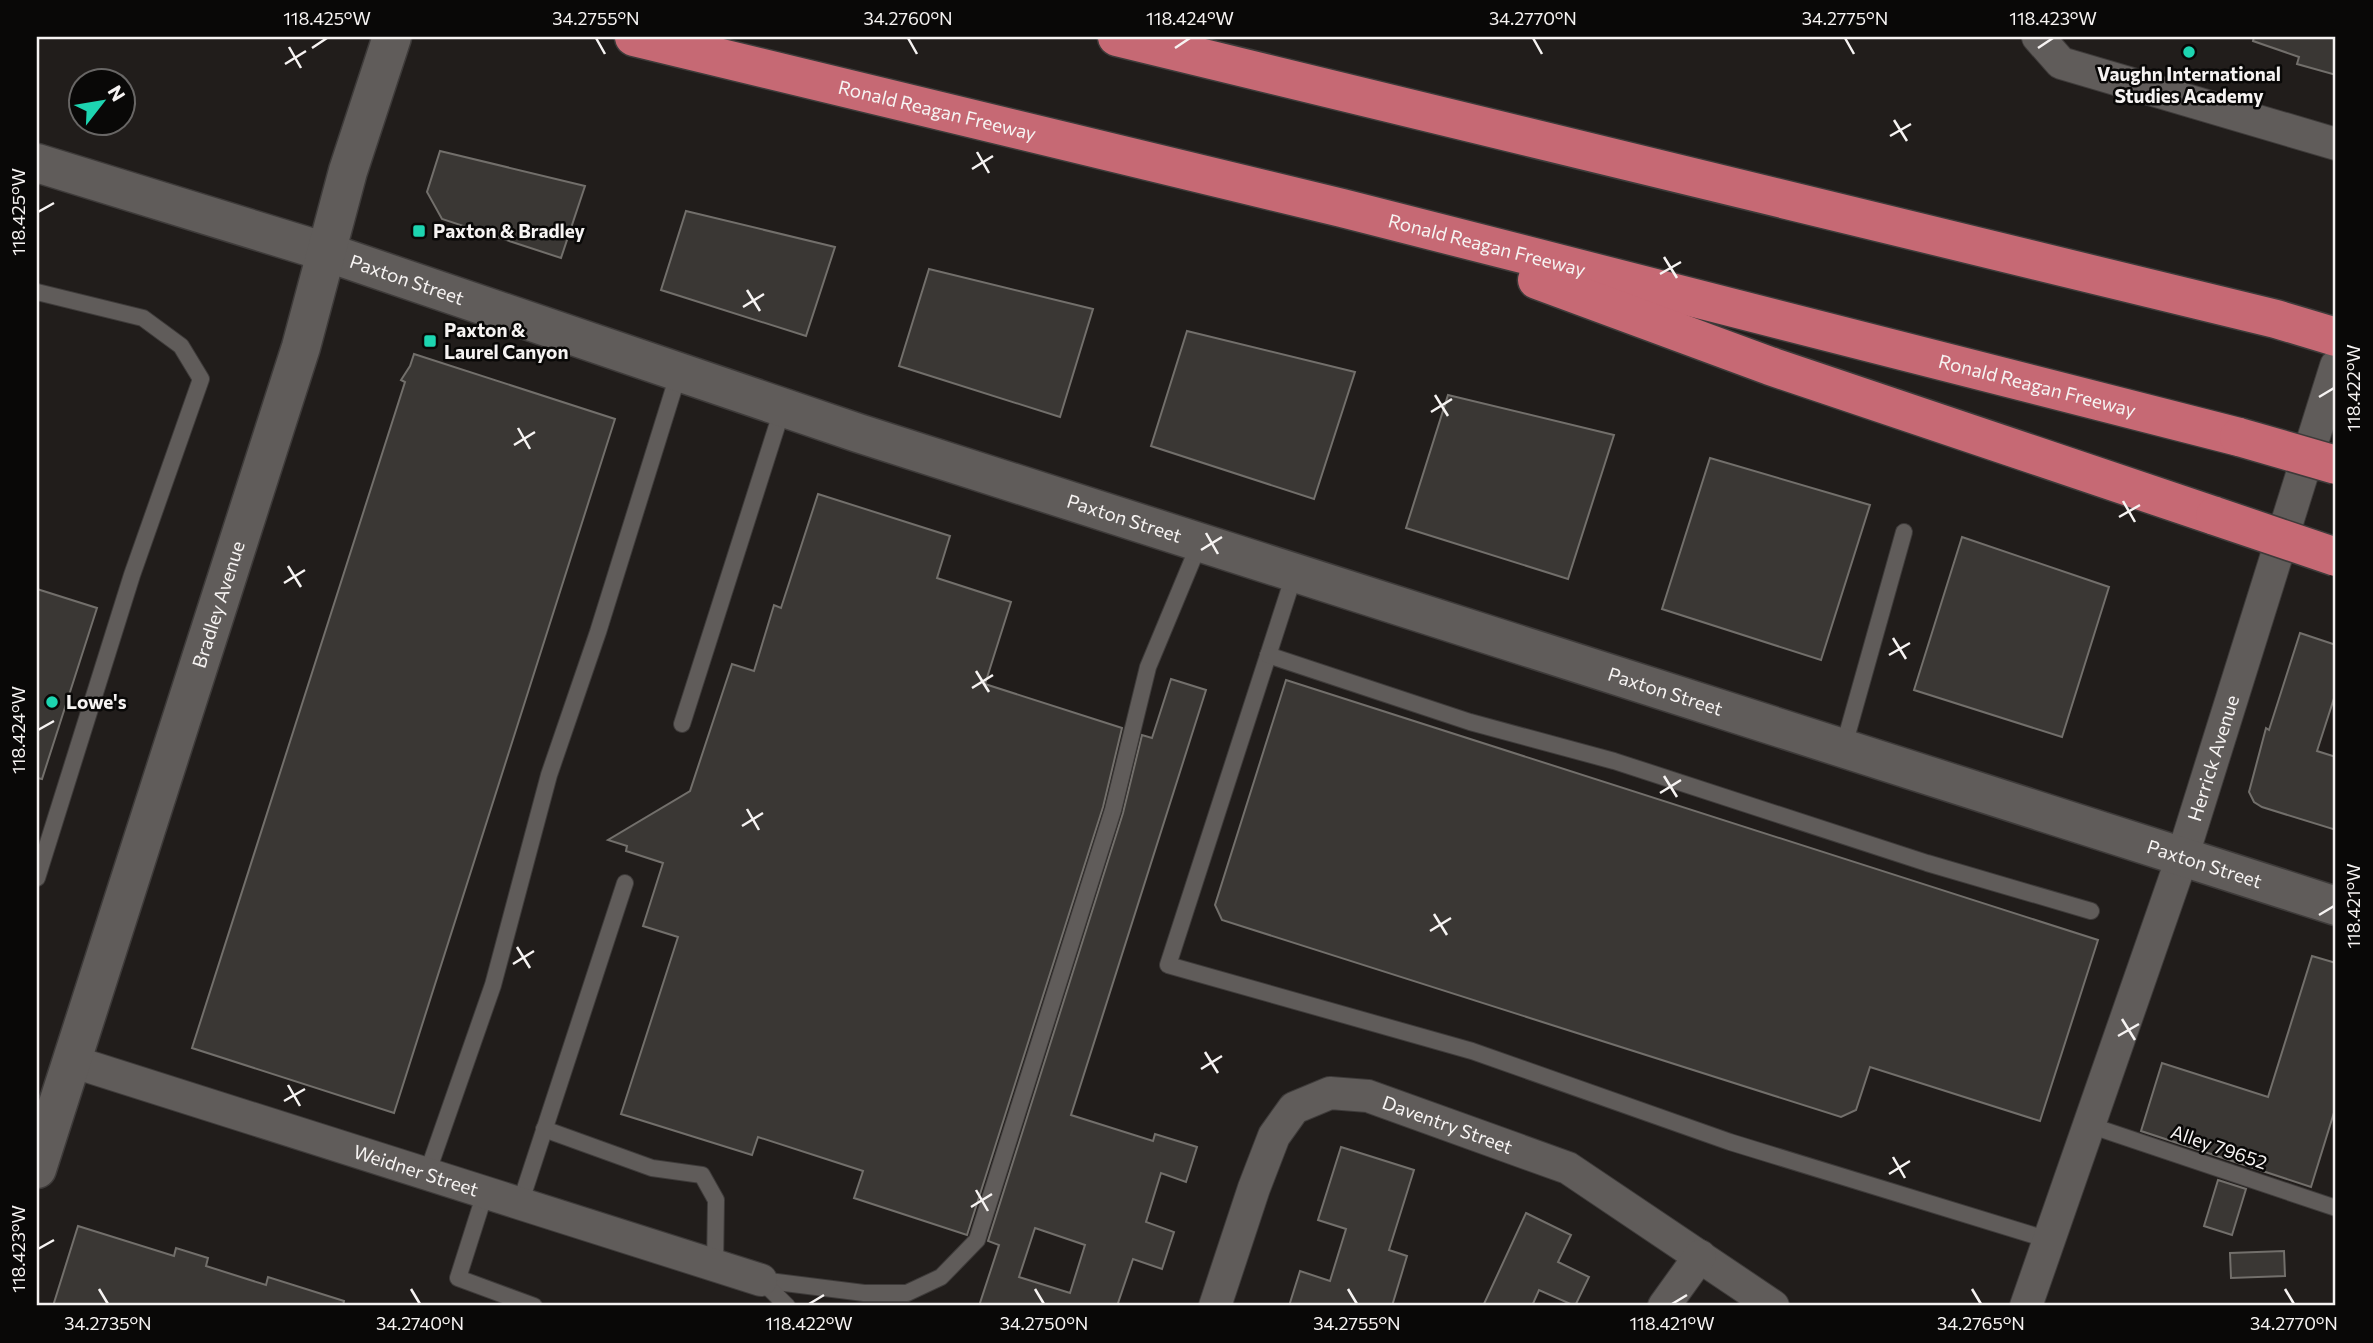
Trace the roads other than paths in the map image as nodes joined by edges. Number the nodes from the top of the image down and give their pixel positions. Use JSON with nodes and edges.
{"nodes":[{"id":1,"x":391,"y":37,"type":"edge"},
{"id":2,"x":634,"y":37,"type":"edge"},
{"id":3,"x":1116,"y":37,"type":"edge"},
{"id":4,"x":2038,"y":37,"type":"edge"},
{"id":5,"x":2336,"y":144,"type":"edge"},
{"id":6,"x":37,"y":163,"type":"edge"},
{"id":7,"x":1342,"y":208,"type":"junction"},
{"id":8,"x":326,"y":252,"type":"junction"},
{"id":9,"x":37,"y":292,"type":"edge"},
{"id":10,"x":2336,"y":337,"type":"edge"},
{"id":11,"x":2336,"y":366,"type":"edge"},
{"id":12,"x":679,"y":372,"type":"junction"},
{"id":13,"x":783,"y":407,"type":"junction"},
{"id":14,"x":2336,"y":465,"type":"edge"},
{"id":15,"x":1904,"y":532,"type":"dead end"},
{"id":16,"x":1200,"y":541,"type":"junction"},
{"id":17,"x":2336,"y":557,"type":"edge"},
{"id":18,"x":1295,"y":572,"type":"junction"},
{"id":19,"x":1268,"y":655,"type":"junction"},
{"id":20,"x":682,"y":724,"type":"dead end"},
{"id":21,"x":1843,"y":748,"type":"junction"},
{"id":22,"x":2182,"y":858,"type":"junction"},
{"id":23,"x":37,"y":878,"type":"edge"},
{"id":24,"x":625,"y":883,"type":"dead end"},
{"id":25,"x":2336,"y":906,"type":"edge"},
{"id":26,"x":2091,"y":911,"type":"dead end"},
{"id":27,"x":71,"y":1061,"type":"junction"},
{"id":28,"x":2089,"y":1125,"type":"junction"},
{"id":29,"x":544,"y":1129,"type":"junction"},
{"id":30,"x":37,"y":1169,"type":"edge"},
{"id":31,"x":426,"y":1174,"type":"junction"},
{"id":32,"x":485,"y":1192,"type":"junction"},
{"id":33,"x":520,"y":1204,"type":"junction"},
{"id":34,"x":2336,"y":1208,"type":"edge"},
{"id":35,"x":2049,"y":1240,"type":"junction"},
{"id":36,"x":1700,"y":1255,"type":"junction"},
{"id":37,"x":715,"y":1266,"type":"junction"},
{"id":38,"x":761,"y":1280,"type":"junction"},
{"id":39,"x":534,"y":1306,"type":"edge"},
{"id":40,"x":787,"y":1306,"type":"edge"},
{"id":41,"x":1216,"y":1306,"type":"edge"},
{"id":42,"x":1664,"y":1306,"type":"edge"},
{"id":43,"x":1773,"y":1306,"type":"edge"},
{"id":44,"x":2026,"y":1306,"type":"edge"}],
"edges":[{"from":1,"to":8,"type":"street","name":"Bradley Avenue"},
{"from":2,"to":7,"type":"highway","name":"Ronald Reagan Freeway"},
{"from":3,"to":10,"type":"highway"},
{"from":4,"to":5,"type":"street"},
{"from":6,"to":8,"type":"street","name":"Paxton Street"},
{"from":7,"to":14,"type":"highway","name":"Ronald Reagan Freeway","bridge":true},
{"from":7,"to":17,"type":"highway","bridge":true},
{"from":8,"to":12,"type":"street","name":"Paxton Street"},
{"from":8,"to":27,"type":"street","name":"Bradley Avenue"},
{"from":9,"to":23,"type":"lane"},
{"from":11,"to":22,"type":"street","name":"Herrick Avenue"},
{"from":12,"to":13,"type":"street","name":"Paxton Street"},
{"from":12,"to":31,"type":"lane"},
{"from":13,"to":16,"type":"street","name":"Paxton Street"},
{"from":13,"to":20,"type":"lane"},
{"from":15,"to":21,"type":"lane"},
{"from":16,"to":18,"type":"street","name":"Paxton Street"},
{"from":16,"to":38,"type":"lane"},
{"from":18,"to":19,"type":"lane"},
{"from":18,"to":21,"type":"street","name":"Paxton Street"},
{"from":19,"to":26,"type":"lane"},
{"from":19,"to":35,"type":"lane"},
{"from":21,"to":22,"type":"street","name":"Paxton Street"},
{"from":22,"to":25,"type":"street","name":"Paxton Street"},
{"from":22,"to":28,"type":"street","name":"Herrick Avenue"},
{"from":24,"to":29,"type":"lane"},
{"from":27,"to":30,"type":"street","name":"Bradley Avenue"},
{"from":27,"to":31,"type":"street","name":"Weidner Street"},
{"from":28,"to":34,"type":"lane","name":"Alley 79652"},
{"from":28,"to":35,"type":"street","name":"Herrick Avenue"},
{"from":29,"to":33,"type":"lane"},
{"from":29,"to":37,"type":"lane"},
{"from":31,"to":32,"type":"street","name":"Weidner Street"},
{"from":32,"to":33,"type":"street","name":"Weidner Street"},
{"from":32,"to":39,"type":"lane"},
{"from":33,"to":37,"type":"street","name":"Weidner Street"},
{"from":35,"to":44,"type":"street","name":"Herrick Avenue"},
{"from":36,"to":41,"type":"street","name":"Daventry Street"},
{"from":36,"to":42,"type":"street"},
{"from":36,"to":43,"type":"street","name":"Daventry Street"},
{"from":37,"to":38,"type":"street","name":"Weidner Street"},
{"from":38,"to":40,"type":"lane"}]}
